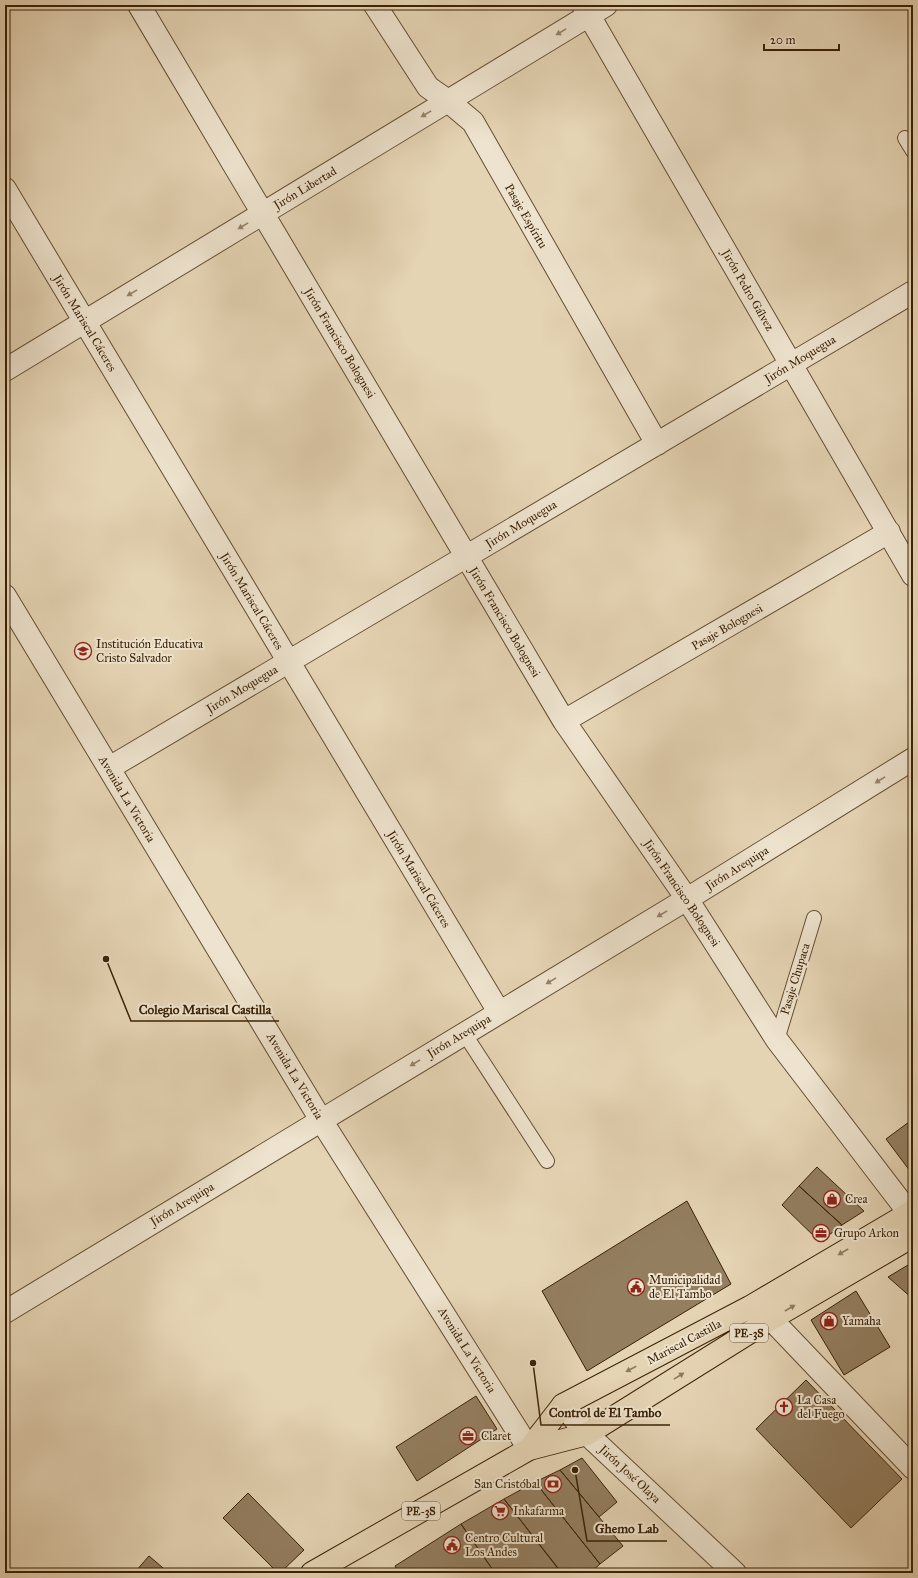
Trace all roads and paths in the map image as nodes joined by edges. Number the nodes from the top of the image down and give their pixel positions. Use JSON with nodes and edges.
{"nodes":[{"id":1,"x":139,"y":5,"type":"edge"},
{"id":2,"x":374,"y":5,"type":"edge"},
{"id":3,"x":592,"y":8,"type":"edge"},
{"id":4,"x":448,"y":101,"type":"junction"},
{"id":5,"x":905,"y":138,"type":"dead end"},
{"id":6,"x":913,"y":152,"type":"edge"},
{"id":7,"x":5,"y":189,"type":"edge"},
{"id":8,"x":263,"y":214,"type":"junction"},
{"id":9,"x":913,"y":292,"type":"edge"},
{"id":10,"x":85,"y":322,"type":"junction"},
{"id":11,"x":791,"y":364,"type":"junction"},
{"id":12,"x":5,"y":370,"type":"edge"},
{"id":13,"x":657,"y":444,"type":"junction"},
{"id":14,"x":889,"y":532,"type":"junction"},
{"id":15,"x":466,"y":556,"type":"junction"},
{"id":16,"x":913,"y":574,"type":"edge"},
{"id":17,"x":5,"y":596,"type":"edge"},
{"id":18,"x":288,"y":661,"type":"junction"},
{"id":19,"x":564,"y":721,"type":"junction"},
{"id":20,"x":913,"y":759,"type":"edge"},
{"id":21,"x":109,"y":768,"type":"junction"},
{"id":22,"x":687,"y":899,"type":"junction"},
{"id":23,"x":814,"y":918,"type":"dead end"},
{"id":24,"x":499,"y":1012,"type":"junction"},
{"id":25,"x":464,"y":1033,"type":"junction"},
{"id":26,"x":777,"y":1040,"type":"junction"},
{"id":27,"x":322,"y":1120,"type":"junction"},
{"id":28,"x":547,"y":1161,"type":"dead end"},
{"id":29,"x":912,"y":1214,"type":"edge"},
{"id":30,"x":913,"y":1236,"type":"edge"},
{"id":31,"x":5,"y":1312,"type":"edge"},
{"id":32,"x":771,"y":1319,"type":"junction"},
{"id":33,"x":563,"y":1406,"type":"junction"},
{"id":34,"x":587,"y":1434,"type":"junction"},
{"id":35,"x":529,"y":1449,"type":"junction"},
{"id":36,"x":913,"y":1468,"type":"edge"},
{"id":37,"x":312,"y":1573,"type":"edge"},
{"id":38,"x":734,"y":1573,"type":"edge"}],
"edges":[{"from":1,"to":8,"type":"street","name":"Jirón Francisco Bolognesi"},
{"from":2,"to":4,"type":"street","name":"Pasaje Espíritu"},
{"from":3,"to":4,"type":"street","name":"Jirón Libertad","one_way":true},
{"from":3,"to":11,"type":"street","name":"Jirón Pedro Gálvez"},
{"from":4,"to":8,"type":"street","name":"Jirón Libertad","one_way":true},
{"from":4,"to":13,"type":"street","name":"Pasaje Espíritu"},
{"from":5,"to":6,"type":"lane"},
{"from":7,"to":10,"type":"street","name":"Jirón Mariscal Cáceres"},
{"from":8,"to":10,"type":"street","name":"Jirón Libertad","one_way":true},
{"from":8,"to":15,"type":"street","name":"Jirón Francisco Bolognesi"},
{"from":9,"to":11,"type":"street","name":"Jirón Moquegua"},
{"from":10,"to":12,"type":"street","name":"Jirón Libertad"},
{"from":10,"to":18,"type":"street","name":"Jirón Mariscal Cáceres"},
{"from":11,"to":13,"type":"street","name":"Jirón Moquegua"},
{"from":11,"to":14,"type":"street","name":"Jirón Pedro Gálvez"},
{"from":13,"to":15,"type":"street","name":"Jirón Moquegua"},
{"from":14,"to":16,"type":"street","name":"Jirón Pedro Gálvez"},
{"from":14,"to":19,"type":"street","name":"Pasaje Bolognesi"},
{"from":15,"to":18,"type":"street","name":"Jirón Moquegua"},
{"from":15,"to":19,"type":"street","name":"Jirón Francisco Bolognesi"},
{"from":17,"to":21,"type":"street","name":"Avenida La Victoria"},
{"from":18,"to":21,"type":"street","name":"Jirón Moquegua"},
{"from":18,"to":24,"type":"street","name":"Jirón Mariscal Cáceres"},
{"from":19,"to":22,"type":"street","name":"Jirón Francisco Bolognesi"},
{"from":20,"to":22,"type":"street","name":"Jirón Arequipa","one_way":true},
{"from":21,"to":27,"type":"street","name":"Avenida La Victoria"},
{"from":22,"to":24,"type":"street","name":"Jirón Arequipa","one_way":true},
{"from":22,"to":26,"type":"street","name":"Jirón Francisco Bolognesi"},
{"from":23,"to":26,"type":"lane","name":"Pasaje Chupaca"},
{"from":24,"to":25,"type":"street","name":"Jirón Arequipa"},
{"from":25,"to":27,"type":"street","name":"Jirón Arequipa","one_way":true},
{"from":25,"to":28,"type":"lane"},
{"from":26,"to":29,"type":"street","name":"Jirón Francisco Bolognesi"},
{"from":27,"to":31,"type":"street","name":"Jirón Arequipa"},
{"from":27,"to":35,"type":"street","name":"Avenida La Victoria"},
{"from":29,"to":33,"type":"highway","name":"Mariscal Castilla","number":"PE-3S","one_way":true},
{"from":32,"to":30,"type":"highway","name":"Mariscal Castilla","number":"PE-3S","one_way":true},
{"from":34,"to":32,"type":"highway","name":"Mariscal Castilla","number":"PE-3S","one_way":true},
{"from":32,"to":36,"type":"street"},
{"from":33,"to":34,"type":"street","name":"Jirón José Olaya"},
{"from":33,"to":35,"type":"highway","name":"Mariscal Castilla","number":"PE-3S"},
{"from":34,"to":35,"type":"highway","name":"Mariscal Castilla","number":"PE-3S"},
{"from":34,"to":38,"type":"street","name":"Jirón José Olaya"},
{"from":35,"to":37,"type":"highway","name":"Mariscal Castilla","number":"PE-3S"}]}
